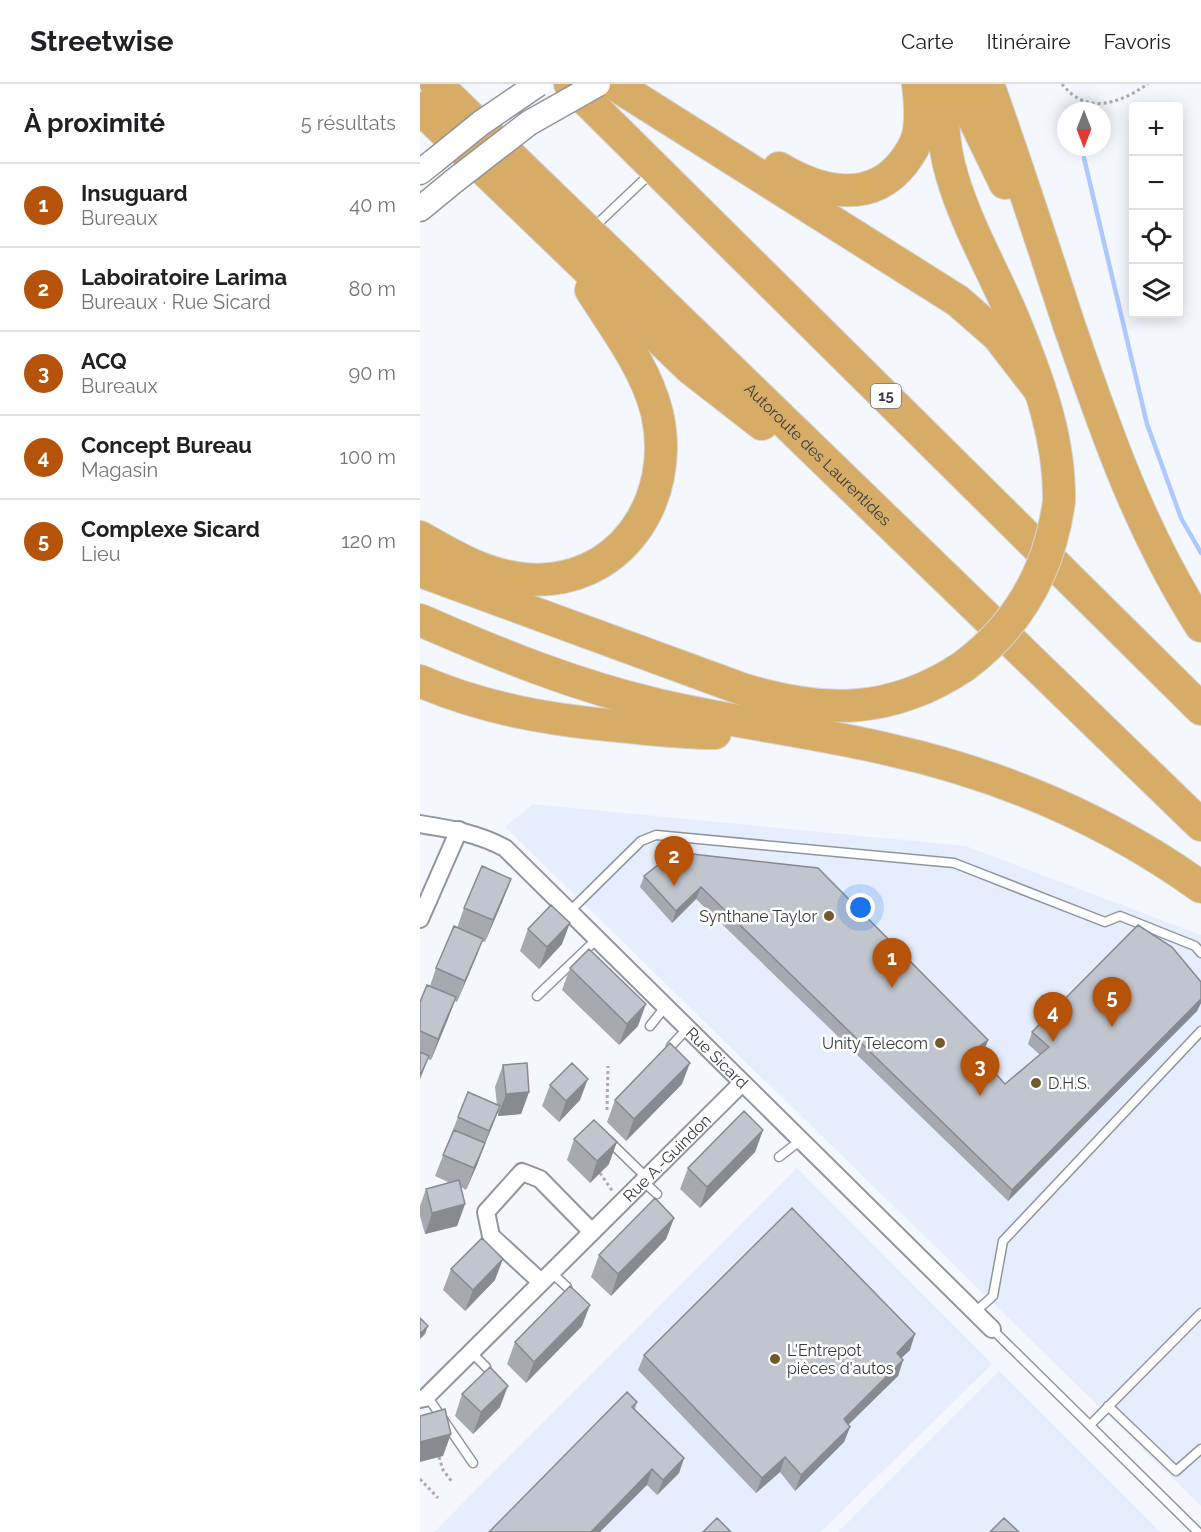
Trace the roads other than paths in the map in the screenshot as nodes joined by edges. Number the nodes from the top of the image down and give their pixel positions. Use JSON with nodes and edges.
{"nodes":[{"id":1,"x":436,"y":84,"type":"edge"},
{"id":2,"x":538,"y":84,"type":"edge"},
{"id":3,"x":570,"y":84,"type":"edge"},
{"id":4,"x":598,"y":84,"type":"edge"},
{"id":5,"x":614,"y":84,"type":"edge"},
{"id":6,"x":643,"y":84,"type":"edge"},
{"id":7,"x":918,"y":84,"type":"edge"},
{"id":8,"x":949,"y":84,"type":"edge"},
{"id":9,"x":988,"y":84,"type":"edge"},
{"id":10,"x":963,"y":97,"type":"edge"},
{"id":11,"x":420,"y":108,"type":"edge"},
{"id":12,"x":427,"y":166,"type":"edge"},
{"id":13,"x":655,"y":169,"type":"junction"},
{"id":14,"x":420,"y":208,"type":"edge"},
{"id":15,"x":577,"y":240,"type":"junction"},
{"id":16,"x":1053,"y":277,"type":"junction"},
{"id":17,"x":1039,"y":389,"type":"junction"},
{"id":18,"x":420,"y":537,"type":"edge"},
{"id":19,"x":420,"y":572,"type":"edge"},
{"id":20,"x":420,"y":620,"type":"edge"},
{"id":21,"x":1201,"y":626,"type":"edge"},
{"id":22,"x":420,"y":681,"type":"edge"},
{"id":23,"x":1201,"y":709,"type":"edge"},
{"id":24,"x":803,"y":733,"type":"junction"},
{"id":25,"x":420,"y":824,"type":"edge"},
{"id":26,"x":1201,"y":824,"type":"edge"},
{"id":27,"x":459,"y":830,"type":"junction"},
{"id":28,"x":1201,"y":887,"type":"edge"},
{"id":29,"x":569,"y":912,"type":"junction"},
{"id":30,"x":420,"y":919,"type":"edge"},
{"id":31,"x":597,"y":939,"type":"junction"},
{"id":32,"x":1201,"y":953,"type":"edge"},
{"id":33,"x":537,"y":996,"type":"dead end"},
{"id":34,"x":665,"y":1007,"type":"junction"},
{"id":35,"x":650,"y":1026,"type":"dead end"},
{"id":36,"x":687,"y":1029,"type":"junction"},
{"id":37,"x":1201,"y":1032,"type":"edge"},
{"id":38,"x":671,"y":1046,"type":"edge"},
{"id":39,"x":742,"y":1083,"type":"junction"},
{"id":40,"x":600,"y":1132,"type":"edge"},
{"id":41,"x":801,"y":1140,"type":"junction"},
{"id":42,"x":779,"y":1156,"type":"dead end"},
{"id":43,"x":645,"y":1179,"type":"junction"},
{"id":44,"x":657,"y":1194,"type":"dead end"},
{"id":45,"x":592,"y":1232,"type":"junction"},
{"id":46,"x":546,"y":1277,"type":"junction"},
{"id":47,"x":567,"y":1287,"type":"edge"},
{"id":48,"x":975,"y":1312,"type":"junction"},
{"id":49,"x":1201,"y":1313,"type":"edge"},
{"id":50,"x":992,"y":1329,"type":"joint"},
{"id":51,"x":471,"y":1352,"type":"junction"},
{"id":52,"x":486,"y":1367,"type":"edge"},
{"id":53,"x":423,"y":1397,"type":"edge"},
{"id":54,"x":1108,"y":1406,"type":"junction"},
{"id":55,"x":1090,"y":1425,"type":"junction"},
{"id":56,"x":1201,"y":1449,"type":"edge"},
{"id":57,"x":473,"y":1463,"type":"dead end"},
{"id":58,"x":1198,"y":1532,"type":"edge"}],
"edges":[{"from":1,"to":15,"type":"highway"},
{"from":2,"to":12,"type":"street","bridge":true},
{"from":3,"to":13,"type":"highway","number":"15"},
{"from":4,"to":14,"type":"street","bridge":true},
{"from":5,"to":17,"type":"highway"},
{"from":6,"to":7,"type":"highway"},
{"from":8,"to":17,"type":"highway"},
{"from":9,"to":16,"type":"highway"},
{"from":10,"to":16,"type":"highway"},
{"from":11,"to":15,"type":"highway"},
{"from":13,"to":15,"type":"lane"},
{"from":13,"to":23,"type":"highway","number":"15"},
{"from":15,"to":18,"type":"highway"},
{"from":15,"to":26,"type":"highway","name":"Autoroute des Laurentides"},
{"from":16,"to":21,"type":"highway"},
{"from":17,"to":19,"type":"highway","bridge":true},
{"from":20,"to":24,"type":"highway"},
{"from":22,"to":24,"type":"highway"},
{"from":24,"to":28,"type":"highway"},
{"from":25,"to":27,"type":"street","name":"Rue Sicard"},
{"from":27,"to":29,"type":"street","name":"Rue Sicard"},
{"from":27,"to":30,"type":"street"},
{"from":29,"to":31,"type":"street","name":"Rue Sicard"},
{"from":29,"to":32,"type":"lane"},
{"from":31,"to":33,"type":"lane"},
{"from":31,"to":34,"type":"street","name":"Rue Sicard"},
{"from":34,"to":35,"type":"lane"},
{"from":34,"to":36,"type":"street","name":"Rue Sicard"},
{"from":36,"to":38,"type":"lane"},
{"from":36,"to":39,"type":"street","name":"Rue Sicard"},
{"from":37,"to":48,"type":"lane"},
{"from":39,"to":41,"type":"street","name":"Rue Sicard"},
{"from":39,"to":43,"type":"street","name":"Rue A.-Guindon"},
{"from":40,"to":43,"type":"lane"},
{"from":41,"to":42,"type":"lane"},
{"from":41,"to":48,"type":"street","name":"Rue Sicard"},
{"from":43,"to":44,"type":"lane"},
{"from":43,"to":45,"type":"street","name":"Rue A.-Guindon"},
{"from":45,"to":46,"type":"street","name":"Rue A.-Guindon"},
{"from":45,"to":46,"type":"street"},
{"from":46,"to":47,"type":"lane"},
{"from":46,"to":51,"type":"street","name":"Rue A.-Guindon"},
{"from":48,"to":50,"type":"street","name":"Rue Sicard"},
{"from":49,"to":54,"type":"lane"},
{"from":50,"to":55,"type":"lane"},
{"from":51,"to":52,"type":"lane"},
{"from":51,"to":53,"type":"street","name":"Rue A.-Guindon"},
{"from":53,"to":57,"type":"lane"},
{"from":54,"to":55,"type":"lane"},
{"from":54,"to":56,"type":"lane"},
{"from":55,"to":58,"type":"lane"}]}
